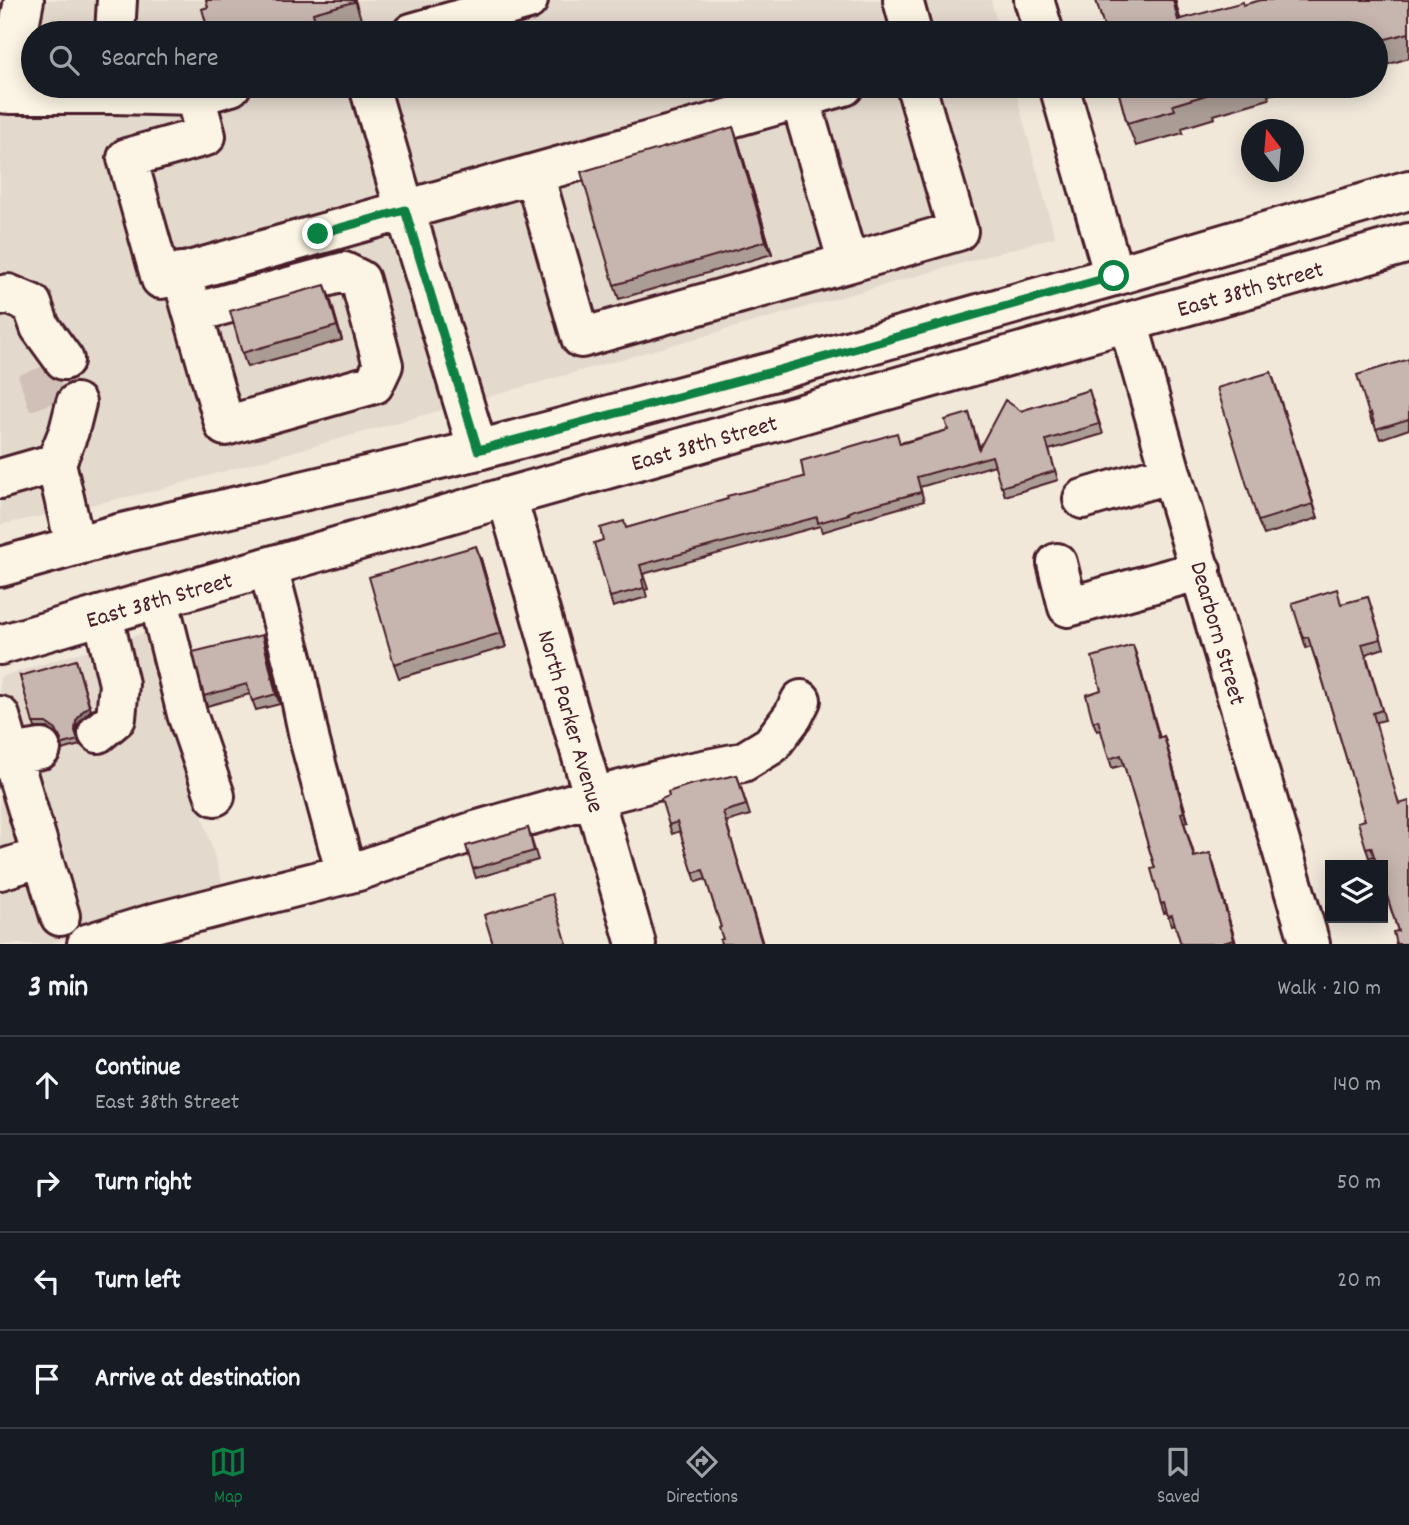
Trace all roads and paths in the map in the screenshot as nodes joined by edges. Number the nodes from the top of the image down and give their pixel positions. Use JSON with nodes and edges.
{"nodes":[{"id":1,"x":117,"y":0,"type":"edge"},
{"id":2,"x":528,"y":0,"type":"edge"},
{"id":3,"x":903,"y":0,"type":"edge"},
{"id":4,"x":1034,"y":0,"type":"edge"},
{"id":5,"x":15,"y":13,"type":"edge"},
{"id":6,"x":116,"y":21,"type":"edge"},
{"id":7,"x":454,"y":21,"type":"edge"},
{"id":8,"x":909,"y":21,"type":"edge"},
{"id":9,"x":1040,"y":21,"type":"edge"},
{"id":10,"x":6,"y":94,"type":"edge"},
{"id":11,"x":212,"y":98,"type":"edge"},
{"id":12,"x":372,"y":98,"type":"edge"},
{"id":13,"x":800,"y":98,"type":"joint"},
{"id":14,"x":919,"y":98,"type":"edge"},
{"id":15,"x":1062,"y":98,"type":"edge"},
{"id":16,"x":534,"y":174,"type":"junction"},
{"id":17,"x":1409,"y":190,"type":"edge"},
{"id":18,"x":405,"y":210,"type":"junction"},
{"id":19,"x":1409,"y":243,"type":"edge"},
{"id":20,"x":848,"y":263,"type":"junction"},
{"id":21,"x":181,"y":272,"type":"junction"},
{"id":22,"x":1114,"y":276,"type":"junction"},
{"id":23,"x":0,"y":296,"type":"edge"},
{"id":24,"x":193,"y":313,"type":"junction"},
{"id":25,"x":1128,"y":322,"type":"junction"},
{"id":26,"x":50,"y":364,"type":"tunnel mouth"},
{"id":27,"x":478,"y":450,"type":"junction"},
{"id":28,"x":1171,"y":473,"type":"junction"},
{"id":29,"x":0,"y":479,"type":"edge"},
{"id":30,"x":507,"y":497,"type":"junction"},
{"id":31,"x":1083,"y":499,"type":"dead end"},
{"id":32,"x":75,"y":545,"type":"junction"},
{"id":33,"x":1057,"y":563,"type":"dead end"},
{"id":34,"x":0,"y":567,"type":"edge"},
{"id":35,"x":268,"y":567,"type":"junction"},
{"id":36,"x":1200,"y":570,"type":"junction"},
{"id":37,"x":157,"y":600,"type":"junction"},
{"id":38,"x":100,"y":616,"type":"junction"},
{"id":39,"x":0,"y":645,"type":"edge"},
{"id":40,"x":801,"y":700,"type":"dead end"},
{"id":41,"x":98,"y":733,"type":"dead end"},
{"id":42,"x":14,"y":734,"type":"edge"},
{"id":43,"x":215,"y":796,"type":"dead end"},
{"id":44,"x":594,"y":797,"type":"junction"},
{"id":45,"x":42,"y":857,"type":"junction"},
{"id":46,"x":0,"y":870,"type":"edge"},
{"id":47,"x":346,"y":874,"type":"junction"},
{"id":48,"x":60,"y":916,"type":"dead end"},
{"id":49,"x":87,"y":944,"type":"edge"},
{"id":50,"x":636,"y":944,"type":"edge"},
{"id":51,"x":1310,"y":944,"type":"edge"}],
"edges":[{"from":1,"to":6,"type":"main road"},
{"from":2,"to":7,"type":"main road"},
{"from":3,"to":8,"type":"main road"},
{"from":4,"to":9,"type":"main road"},
{"from":5,"to":10,"type":"main road"},
{"from":11,"to":21,"type":"main road"},
{"from":12,"to":18,"type":"main road"},
{"from":13,"to":16,"type":"main road"},
{"from":13,"to":20,"type":"main road"},
{"from":14,"to":20,"type":"main road"},
{"from":15,"to":22,"type":"main road"},
{"from":16,"to":18,"type":"main road"},
{"from":16,"to":20,"type":"main road"},
{"from":17,"to":22,"type":"main road","name":"East 38th Street"},
{"from":18,"to":21,"type":"main road"},
{"from":18,"to":27,"type":"main road"},
{"from":19,"to":25,"type":"main road","name":"East 38th Street"},
{"from":21,"to":24,"type":"main road"},
{"from":22,"to":27,"type":"main road","name":"East 38th Street"},
{"from":23,"to":26,"type":"main road"},
{"from":24,"to":24,"type":"main road"},
{"from":25,"to":28,"type":"main road","name":"Dearborn Street"},
{"from":25,"to":30,"type":"main road","name":"East 38th Street"},
{"from":27,"to":32,"type":"main road","name":"East 38th Street"},
{"from":28,"to":31,"type":"main road"},
{"from":28,"to":36,"type":"main road","name":"Dearborn Street"},
{"from":29,"to":32,"type":"main road"},
{"from":30,"to":35,"type":"main road","name":"East 38th Street"},
{"from":30,"to":44,"type":"main road","name":"North Parker Avenue"},
{"from":32,"to":34,"type":"main road","name":"East 38th Street"},
{"from":33,"to":36,"type":"main road"},
{"from":35,"to":37,"type":"main road","name":"East 38th Street"},
{"from":35,"to":47,"type":"main road"},
{"from":36,"to":51,"type":"main road","name":"Dearborn Street"},
{"from":37,"to":38,"type":"main road","name":"East 38th Street"},
{"from":37,"to":43,"type":"main road"},
{"from":38,"to":39,"type":"main road","name":"East 38th Street"},
{"from":38,"to":41,"type":"main road"},
{"from":40,"to":44,"type":"main road"},
{"from":42,"to":45,"type":"main road"},
{"from":44,"to":47,"type":"main road"},
{"from":44,"to":50,"type":"main road","name":"North Parker Avenue"},
{"from":45,"to":46,"type":"main road"},
{"from":45,"to":48,"type":"main road"},
{"from":47,"to":49,"type":"main road"}]}
